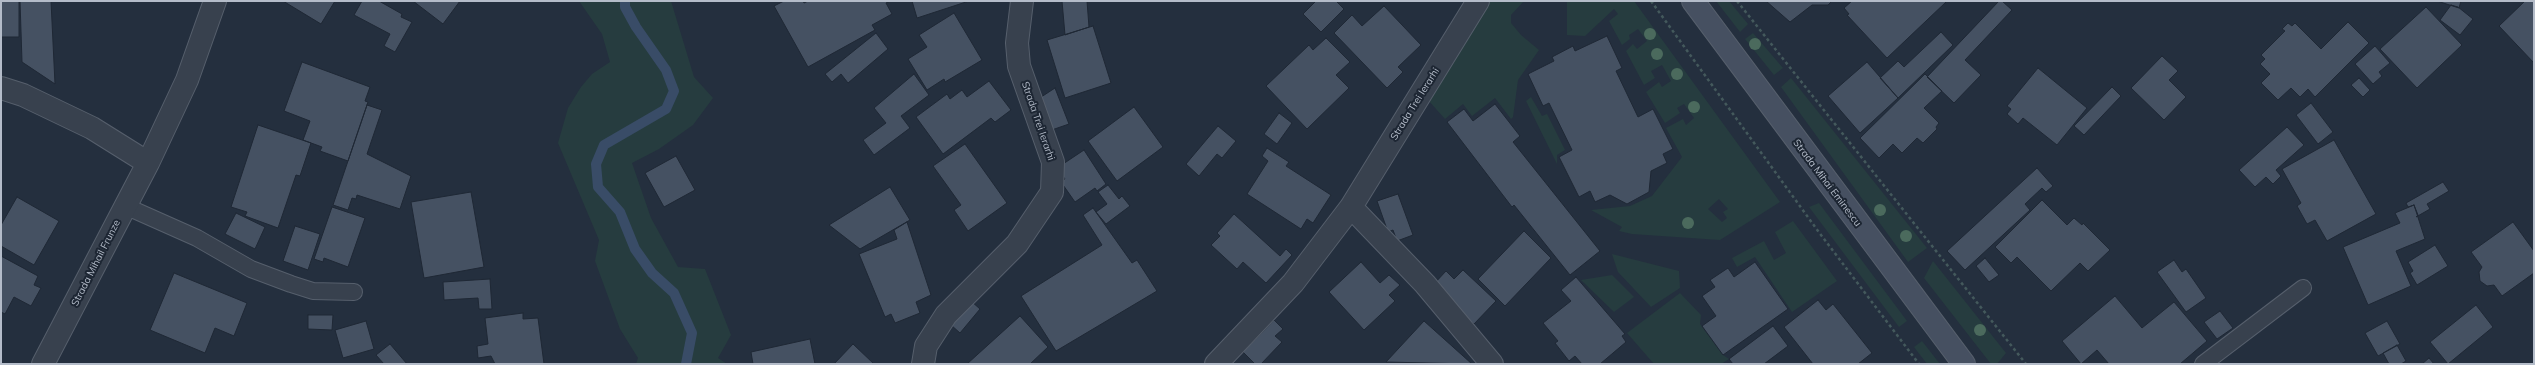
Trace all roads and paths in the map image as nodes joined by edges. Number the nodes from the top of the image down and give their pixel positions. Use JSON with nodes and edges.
{"nodes":[{"id":1,"x":215,"y":1,"type":"edge"},
{"id":2,"x":1022,"y":1,"type":"edge"},
{"id":3,"x":1478,"y":1,"type":"edge"},
{"id":4,"x":1651,"y":1,"type":"edge"},
{"id":5,"x":1693,"y":1,"type":"edge"},
{"id":6,"x":1737,"y":1,"type":"edge"},
{"id":7,"x":1,"y":88,"type":"edge"},
{"id":8,"x":148,"y":163,"type":"junction"},
{"id":9,"x":125,"y":206,"type":"junction"},
{"id":10,"x":1351,"y":207,"type":"junction"},
{"id":11,"x":2303,"y":288,"type":"dead end"},
{"id":12,"x":354,"y":292,"type":"dead end"},
{"id":13,"x":43,"y":364,"type":"edge"},
{"id":14,"x":923,"y":364,"type":"edge"},
{"id":15,"x":1216,"y":364,"type":"edge"},
{"id":16,"x":1492,"y":364,"type":"edge"},
{"id":17,"x":1919,"y":364,"type":"edge"},
{"id":18,"x":1964,"y":364,"type":"edge"},
{"id":19,"x":2026,"y":364,"type":"edge"},
{"id":20,"x":2203,"y":364,"type":"edge"}],
"edges":[{"from":1,"to":8,"type":"street","name":"Strada Mihail Frunze"},
{"from":2,"to":14,"type":"street","name":"Strada Trei Ierarhi"},
{"from":3,"to":10,"type":"street","name":"Strada Trei Ierarhi"},
{"from":4,"to":17,"type":"path"},
{"from":5,"to":18,"type":"main road","name":"Strada Mihai Eminescu"},
{"from":6,"to":19,"type":"path"},
{"from":7,"to":8,"type":"street"},
{"from":8,"to":9,"type":"street","name":"Strada Mihail Frunze"},
{"from":9,"to":12,"type":"lane"},
{"from":9,"to":13,"type":"street","name":"Strada Mihail Frunze"},
{"from":10,"to":15,"type":"street","name":"Strada Trei Ierarhi"},
{"from":10,"to":16,"type":"street"},
{"from":11,"to":20,"type":"lane"}]}
